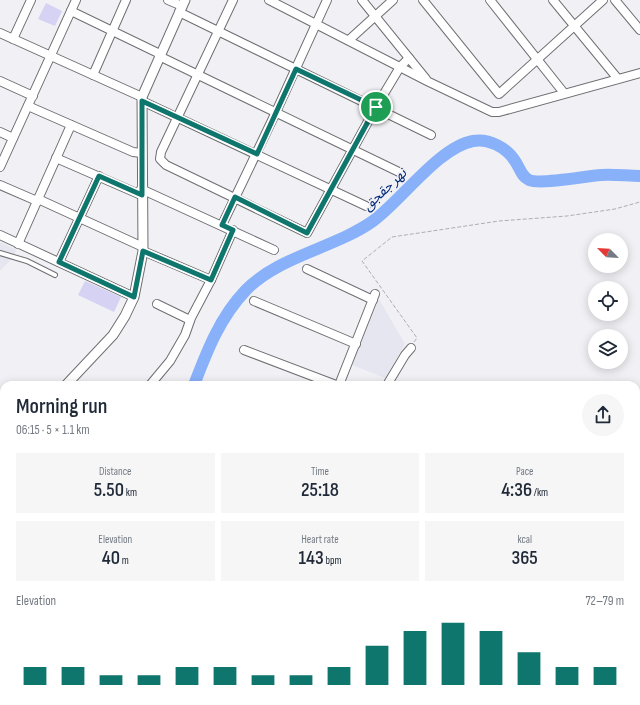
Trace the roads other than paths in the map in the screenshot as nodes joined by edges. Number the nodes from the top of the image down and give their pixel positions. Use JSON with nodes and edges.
{"nodes":[{"id":1,"x":31,"y":0,"type":"edge"},
{"id":2,"x":76,"y":0,"type":"edge"},
{"id":3,"x":126,"y":0,"type":"edge"},
{"id":4,"x":168,"y":0,"type":"edge"},
{"id":5,"x":233,"y":0,"type":"edge"},
{"id":6,"x":269,"y":0,"type":"edge"},
{"id":7,"x":327,"y":0,"type":"edge"},
{"id":8,"x":362,"y":0,"type":"edge"},
{"id":9,"x":393,"y":0,"type":"edge"},
{"id":10,"x":423,"y":0,"type":"edge"},
{"id":11,"x":490,"y":0,"type":"edge"},
{"id":12,"x":553,"y":0,"type":"edge"},
{"id":13,"x":603,"y":0,"type":"edge"},
{"id":14,"x":616,"y":0,"type":"edge"},
{"id":15,"x":284,"y":3,"type":"edge"},
{"id":16,"x":182,"y":6,"type":"edge"},
{"id":17,"x":71,"y":11,"type":"junction"},
{"id":18,"x":374,"y":16,"type":"junction"},
{"id":19,"x":317,"y":24,"type":"junction"},
{"id":20,"x":574,"y":26,"type":"junction"},
{"id":21,"x":640,"y":30,"type":"edge"},
{"id":22,"x":112,"y":31,"type":"junction"},
{"id":23,"x":218,"y":32,"type":"junction"},
{"id":24,"x":0,"y":33,"type":"edge"},
{"id":25,"x":13,"y":39,"type":"junction"},
{"id":26,"x":349,"y":40,"type":"junction"},
{"id":27,"x":160,"y":55,"type":"junction"},
{"id":28,"x":51,"y":56,"type":"junction"},
{"id":29,"x":409,"y":58,"type":"junction"},
{"id":30,"x":538,"y":59,"type":"junction"},
{"id":31,"x":400,"y":67,"type":"junction"},
{"id":32,"x":296,"y":69,"type":"junction"},
{"id":33,"x":639,"y":74,"type":"edge"},
{"id":34,"x":93,"y":75,"type":"junction"},
{"id":35,"x":197,"y":76,"type":"junction"},
{"id":36,"x":618,"y":79,"type":"junction"},
{"id":37,"x":0,"y":81,"type":"edge"},
{"id":38,"x":429,"y":82,"type":"junction"},
{"id":39,"x":564,"y":93,"type":"junction"},
{"id":40,"x":33,"y":96,"type":"junction"},
{"id":41,"x":142,"y":99,"type":"junction"},
{"id":42,"x":28,"y":106,"type":"junction"},
{"id":43,"x":376,"y":107,"type":"junction"},
{"id":44,"x":276,"y":112,"type":"junction"},
{"id":45,"x":178,"y":118,"type":"junction"},
{"id":46,"x":70,"y":125,"type":"junction"},
{"id":47,"x":0,"y":132,"type":"edge"},
{"id":48,"x":431,"y":135,"type":"dead end"},
{"id":49,"x":13,"y":138,"type":"junction"},
{"id":50,"x":353,"y":148,"type":"junction"},
{"id":51,"x":142,"y":153,"type":"junction"},
{"id":52,"x":257,"y":154,"type":"junction"},
{"id":53,"x":56,"y":158,"type":"junction"},
{"id":54,"x":0,"y":168,"type":"edge"},
{"id":55,"x":401,"y":173,"type":"dead end"},
{"id":56,"x":99,"y":176,"type":"junction"},
{"id":57,"x":0,"y":185,"type":"edge"},
{"id":58,"x":331,"y":189,"type":"junction"},
{"id":59,"x":141,"y":192,"type":"junction"},
{"id":60,"x":235,"y":197,"type":"junction"},
{"id":61,"x":37,"y":200,"type":"junction"},
{"id":62,"x":366,"y":206,"type":"dead end"},
{"id":63,"x":79,"y":218,"type":"junction"},
{"id":64,"x":222,"y":225,"type":"junction"},
{"id":65,"x":233,"y":230,"type":"junction"},
{"id":66,"x":0,"y":236,"type":"edge"},
{"id":67,"x":18,"y":244,"type":"junction"},
{"id":68,"x":143,"y":249,"type":"junction"},
{"id":69,"x":274,"y":250,"type":"dead end"},
{"id":70,"x":0,"y":253,"type":"edge"},
{"id":71,"x":59,"y":262,"type":"junction"},
{"id":72,"x":307,"y":269,"type":"dead end"},
{"id":73,"x":55,"y":276,"type":"dead end"},
{"id":74,"x":211,"y":280,"type":"junction"},
{"id":75,"x":134,"y":297,"type":"junction"},
{"id":76,"x":254,"y":301,"type":"dead end"},
{"id":77,"x":157,"y":304,"type":"dead end"},
{"id":78,"x":190,"y":320,"type":"junction"},
{"id":79,"x":356,"y":344,"type":"junction"},
{"id":80,"x":411,"y":348,"type":"road end"},
{"id":81,"x":244,"y":350,"type":"dead end"},
{"id":82,"x":70,"y":381,"type":"edge"},
{"id":83,"x":153,"y":381,"type":"edge"},
{"id":84,"x":327,"y":381,"type":"edge"},
{"id":85,"x":340,"y":381,"type":"edge"},
{"id":86,"x":389,"y":381,"type":"edge"}],
"edges":[{"from":1,"to":25,"type":"street"},
{"from":2,"to":17,"type":"street"},
{"from":3,"to":22,"type":"street"},
{"from":4,"to":16,"type":"street"},
{"from":5,"to":23,"type":"street"},
{"from":6,"to":15,"type":"street"},
{"from":7,"to":19,"type":"street"},
{"from":8,"to":18,"type":"street"},
{"from":9,"to":18,"type":"street"},
{"from":10,"to":30,"type":"street"},
{"from":11,"to":30,"type":"street"},
{"from":12,"to":20,"type":"street"},
{"from":13,"to":20,"type":"street"},
{"from":14,"to":21,"type":"street"},
{"from":15,"to":19,"type":"street"},
{"from":16,"to":23,"type":"street"},
{"from":16,"to":27,"type":"street"},
{"from":17,"to":22,"type":"street"},
{"from":17,"to":28,"type":"street"},
{"from":18,"to":26,"type":"street"},
{"from":18,"to":29,"type":"street"},
{"from":19,"to":26,"type":"street"},
{"from":19,"to":32,"type":"street"},
{"from":20,"to":30,"type":"street"},
{"from":20,"to":36,"type":"street"},
{"from":22,"to":27,"type":"street"},
{"from":22,"to":34,"type":"street"},
{"from":23,"to":32,"type":"street"},
{"from":23,"to":35,"type":"street"},
{"from":24,"to":25,"type":"street"},
{"from":25,"to":28,"type":"street"},
{"from":26,"to":31,"type":"street"},
{"from":27,"to":35,"type":"street"},
{"from":27,"to":41,"type":"street"},
{"from":28,"to":34,"type":"street"},
{"from":28,"to":40,"type":"street"},
{"from":29,"to":31,"type":"street"},
{"from":29,"to":38,"type":"street"},
{"from":30,"to":39,"type":"street"},
{"from":31,"to":38,"type":"street"},
{"from":31,"to":43,"type":"street"},
{"from":32,"to":43,"type":"street"},
{"from":32,"to":44,"type":"street"},
{"from":33,"to":36,"type":"street"},
{"from":34,"to":41,"type":"street"},
{"from":35,"to":44,"type":"street"},
{"from":35,"to":45,"type":"street"},
{"from":36,"to":39,"type":"street"},
{"from":37,"to":40,"type":"street"},
{"from":38,"to":39,"type":"street"},
{"from":40,"to":42,"type":"street"},
{"from":41,"to":45,"type":"street"},
{"from":41,"to":51,"type":"street"},
{"from":42,"to":46,"type":"street"},
{"from":42,"to":49,"type":"street"},
{"from":43,"to":48,"type":"street"},
{"from":43,"to":50,"type":"street"},
{"from":44,"to":50,"type":"street"},
{"from":44,"to":52,"type":"street"},
{"from":45,"to":52,"type":"street"},
{"from":45,"to":60,"type":"street"},
{"from":46,"to":51,"type":"street"},
{"from":46,"to":53,"type":"street"},
{"from":47,"to":49,"type":"street"},
{"from":49,"to":54,"type":"street"},
{"from":50,"to":55,"type":"street"},
{"from":50,"to":58,"type":"street"},
{"from":51,"to":59,"type":"street"},
{"from":52,"to":58,"type":"street"},
{"from":52,"to":60,"type":"street"},
{"from":53,"to":56,"type":"street"},
{"from":53,"to":61,"type":"street"},
{"from":56,"to":59,"type":"street"},
{"from":56,"to":63,"type":"street"},
{"from":57,"to":61,"type":"street"},
{"from":58,"to":60,"type":"street"},
{"from":58,"to":62,"type":"street"},
{"from":59,"to":64,"type":"street"},
{"from":59,"to":68,"type":"street"},
{"from":60,"to":64,"type":"street"},
{"from":61,"to":63,"type":"street"},
{"from":61,"to":67,"type":"street"},
{"from":63,"to":68,"type":"street"},
{"from":63,"to":71,"type":"street"},
{"from":64,"to":65,"type":"street"},
{"from":65,"to":69,"type":"street"},
{"from":65,"to":74,"type":"street"},
{"from":66,"to":67,"type":"street"},
{"from":67,"to":71,"type":"street"},
{"from":68,"to":74,"type":"street"},
{"from":68,"to":75,"type":"street"},
{"from":70,"to":73,"type":"lane"},
{"from":71,"to":75,"type":"street"},
{"from":72,"to":79,"type":"street"},
{"from":74,"to":78,"type":"street"},
{"from":75,"to":82,"type":"street"},
{"from":76,"to":79,"type":"street"},
{"from":77,"to":78,"type":"street"},
{"from":78,"to":83,"type":"street"},
{"from":79,"to":85,"type":"street"},
{"from":80,"to":86,"type":"street"},
{"from":81,"to":84,"type":"street"}]}
